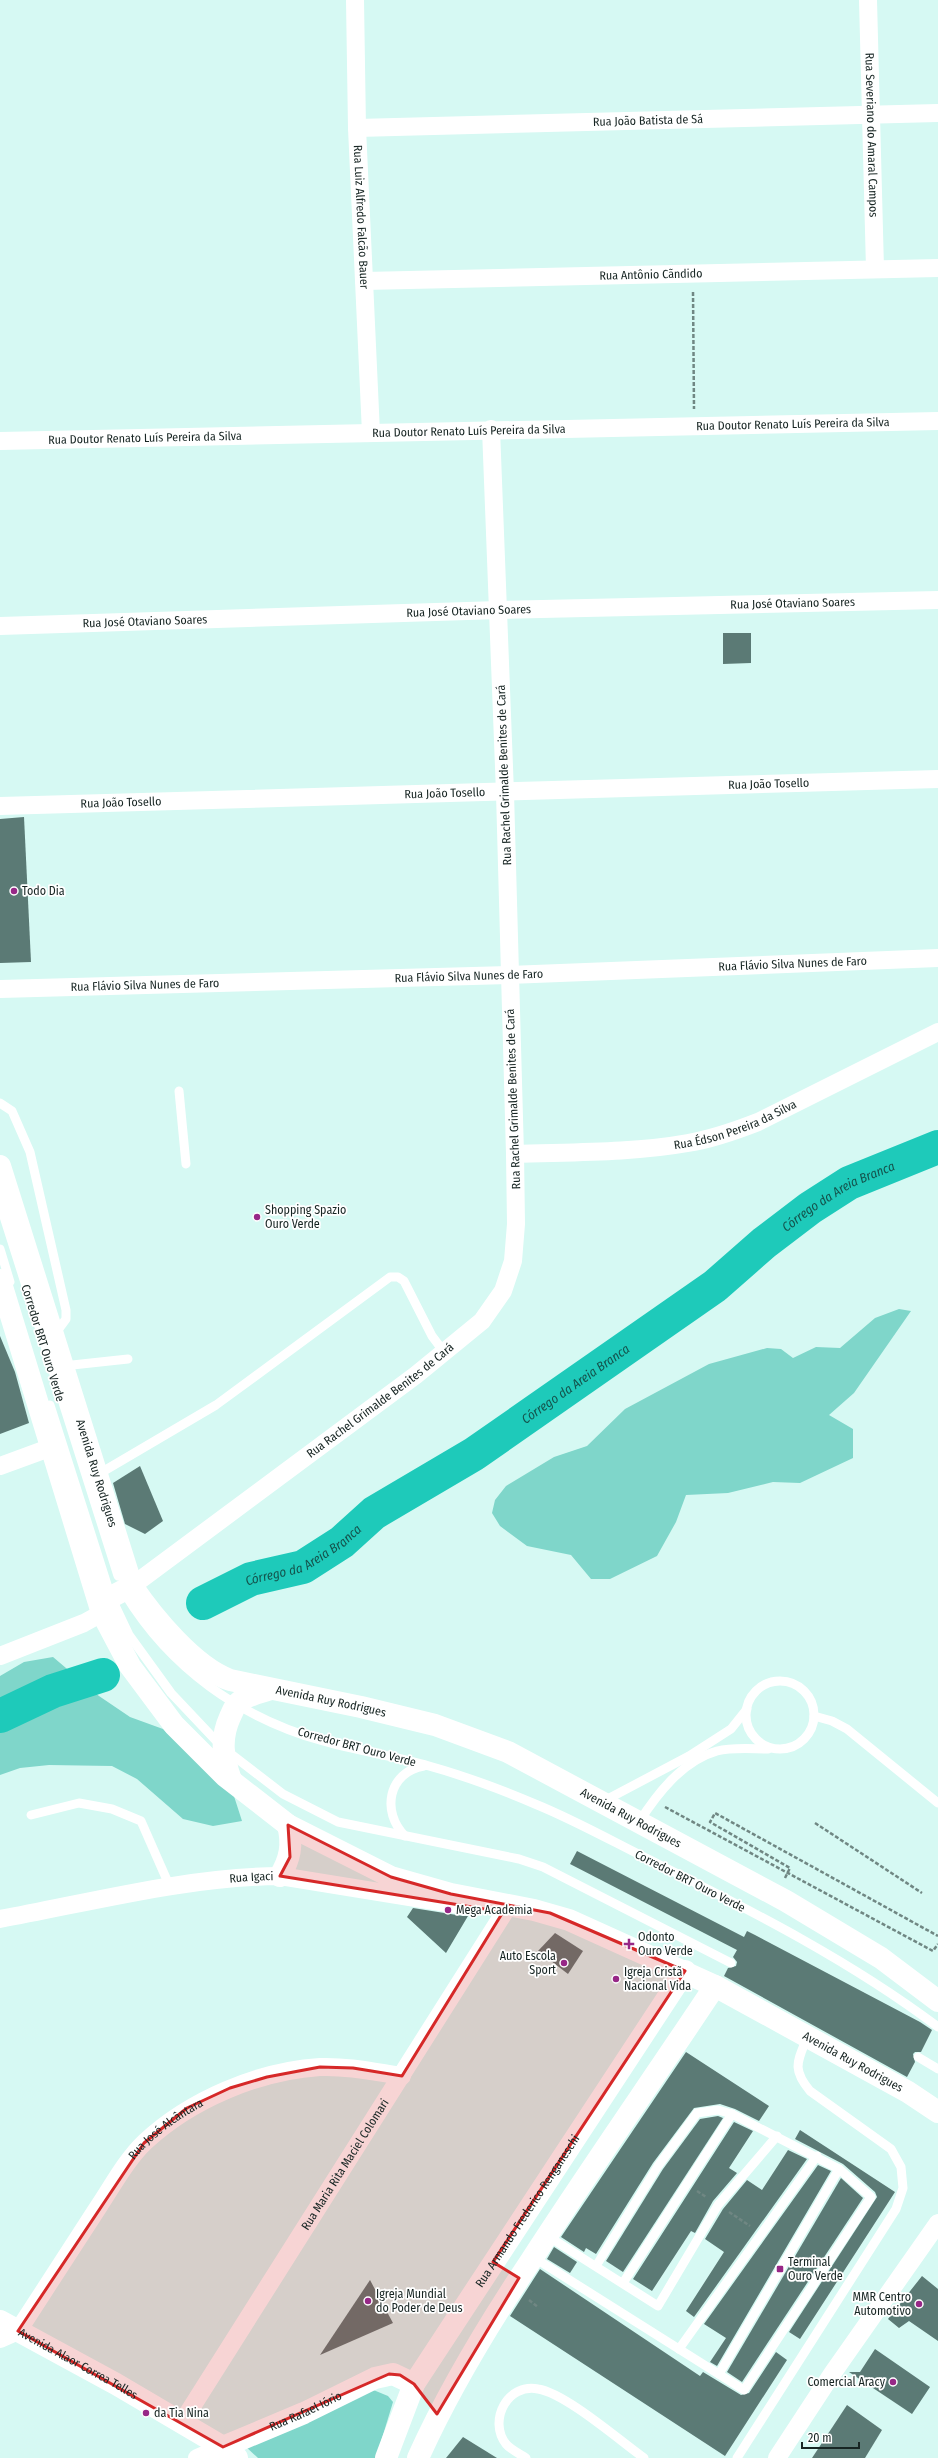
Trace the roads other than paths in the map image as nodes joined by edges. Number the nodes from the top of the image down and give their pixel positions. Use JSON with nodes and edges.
{"nodes":[{"id":1,"x":355,"y":0,"type":"edge"},
{"id":2,"x":868,"y":0,"type":"edge"},
{"id":3,"x":938,"y":113,"type":"edge"},
{"id":4,"x":871,"y":115,"type":"junction"},
{"id":5,"x":357,"y":128,"type":"junction"},
{"id":6,"x":938,"y":268,"type":"edge"},
{"id":7,"x":875,"y":270,"type":"junction"},
{"id":8,"x":364,"y":281,"type":"junction"},
{"id":9,"x":938,"y":421,"type":"edge"},
{"id":10,"x":491,"y":429,"type":"junction"},
{"id":11,"x":371,"y":434,"type":"junction"},
{"id":12,"x":0,"y":441,"type":"edge"},
{"id":13,"x":938,"y":600,"type":"edge"},
{"id":14,"x":499,"y":610,"type":"junction"},
{"id":15,"x":0,"y":626,"type":"edge"},
{"id":16,"x":938,"y":779,"type":"edge"},
{"id":17,"x":505,"y":793,"type":"junction"},
{"id":18,"x":0,"y":806,"type":"edge"},
{"id":19,"x":938,"y":958,"type":"edge"},
{"id":20,"x":510,"y":975,"type":"junction"},
{"id":21,"x":0,"y":989,"type":"edge"},
{"id":22,"x":938,"y":1032,"type":"edge"},
{"id":23,"x":179,"y":1091,"type":"dead end"},
{"id":24,"x":0,"y":1103,"type":"edge"},
{"id":25,"x":515,"y":1154,"type":"junction"},
{"id":26,"x":186,"y":1164,"type":"dead end"},
{"id":27,"x":0,"y":1166,"type":"edge"},
{"id":28,"x":0,"y":1204,"type":"edge"},
{"id":29,"x":0,"y":1249,"type":"edge"},
{"id":30,"x":0,"y":1280,"type":"edge"},
{"id":31,"x":26,"y":1329,"type":"dead end"},
{"id":32,"x":54,"y":1337,"type":"junction"},
{"id":33,"x":444,"y":1352,"type":"junction"},
{"id":34,"x":128,"y":1359,"type":"dead end"},
{"id":35,"x":63,"y":1366,"type":"junction"},
{"id":36,"x":47,"y":1396,"type":"dead end"},
{"id":37,"x":52,"y":1447,"type":"junction"},
{"id":38,"x":0,"y":1466,"type":"edge"},
{"id":39,"x":96,"y":1476,"type":"junction"},
{"id":40,"x":117,"y":1597,"type":"junction"},
{"id":41,"x":0,"y":1656,"type":"edge"},
{"id":42,"x":268,"y":1690,"type":"junction"},
{"id":43,"x":236,"y":1704,"type":"junction"},
{"id":44,"x":746,"y":1709,"type":"junction"},
{"id":45,"x":814,"y":1716,"type":"junction"},
{"id":46,"x":222,"y":1747,"type":"junction"},
{"id":47,"x":774,"y":1749,"type":"junction"},
{"id":48,"x":428,"y":1766,"type":"junction"},
{"id":49,"x":230,"y":1780,"type":"junction"},
{"id":50,"x":602,"y":1802,"type":"junction"},
{"id":51,"x":938,"y":1803,"type":"edge"},
{"id":52,"x":31,"y":1814,"type":"dead end"},
{"id":53,"x":638,"y":1823,"type":"junction"},
{"id":54,"x":288,"y":1825,"type":"junction"},
{"id":55,"x":405,"y":1836,"type":"junction"},
{"id":56,"x":280,"y":1876,"type":"junction"},
{"id":57,"x":170,"y":1887,"type":"junction"},
{"id":58,"x":506,"y":1909,"type":"junction"},
{"id":59,"x":0,"y":1919,"type":"edge"},
{"id":60,"x":731,"y":1963,"type":"dead end"},
{"id":61,"x":685,"y":1971,"type":"junction"},
{"id":62,"x":715,"y":1986,"type":"junction"},
{"id":63,"x":938,"y":2001,"type":"edge"},
{"id":64,"x":938,"y":2027,"type":"edge"},
{"id":65,"x":809,"y":2033,"type":"junction"},
{"id":66,"x":918,"y":2057,"type":"dead end"},
{"id":67,"x":938,"y":2069,"type":"edge"},
{"id":68,"x":402,"y":2076,"type":"junction"},
{"id":69,"x":938,"y":2112,"type":"edge"},
{"id":70,"x":732,"y":2114,"type":"junction"},
{"id":71,"x":777,"y":2136,"type":"junction"},
{"id":72,"x":817,"y":2156,"type":"junction"},
{"id":73,"x":839,"y":2169,"type":"junction"},
{"id":74,"x":938,"y":2222,"type":"edge"},
{"id":75,"x":539,"y":2246,"type":"junction"},
{"id":76,"x":493,"y":2262,"type":"junction"},
{"id":77,"x":596,"y":2266,"type":"junction"},
{"id":78,"x":516,"y":2283,"type":"junction"},
{"id":79,"x":623,"y":2283,"type":"junction"},
{"id":80,"x":6,"y":2330,"type":"edge"},
{"id":81,"x":679,"y":2349,"type":"junction"},
{"id":82,"x":719,"y":2374,"type":"junction"},
{"id":83,"x":414,"y":2384,"type":"junction"},
{"id":84,"x":437,"y":2414,"type":"junction"},
{"id":85,"x":181,"y":2424,"type":"junction"},
{"id":86,"x":230,"y":2453,"type":"edge"},
{"id":87,"x":197,"y":2458,"type":"edge"},
{"id":88,"x":386,"y":2458,"type":"edge"},
{"id":89,"x":418,"y":2458,"type":"edge"},
{"id":90,"x":526,"y":2458,"type":"edge"},
{"id":91,"x":644,"y":2458,"type":"edge"},
{"id":92,"x":738,"y":2458,"type":"edge"},
{"id":93,"x":777,"y":2458,"type":"edge"}],
"edges":[{"from":1,"to":5,"type":"street","name":"Rua Luiz Alfredo Falcão Bauer"},
{"from":2,"to":4,"type":"street","name":"Rua Severiano do Amaral Campos"},
{"from":3,"to":4,"type":"street","name":"Rua João Batista de Sá"},
{"from":4,"to":5,"type":"street","name":"Rua João Batista de Sá"},
{"from":4,"to":7,"type":"street","name":"Rua Severiano do Amaral Campos"},
{"from":5,"to":8,"type":"street","name":"Rua Luiz Alfredo Falcão Bauer"},
{"from":6,"to":7,"type":"street","name":"Rua Antônio Cãndido"},
{"from":7,"to":8,"type":"street","name":"Rua Antônio Cãndido"},
{"from":8,"to":11,"type":"street","name":"Rua Luiz Alfredo Falcão Bauer"},
{"from":9,"to":10,"type":"street","name":"Rua Doutor Renato Luís Pereira da Silva"},
{"from":10,"to":11,"type":"street","name":"Rua Doutor Renato Luís Pereira da Silva"},
{"from":10,"to":14,"type":"street","name":"Rua Rachel Grimalde Benites de Cará"},
{"from":11,"to":12,"type":"street","name":"Rua Doutor Renato Luís Pereira da Silva"},
{"from":13,"to":14,"type":"street","name":"Rua José Otaviano Soares"},
{"from":14,"to":15,"type":"street","name":"Rua José Otaviano Soares"},
{"from":14,"to":17,"type":"street","name":"Rua Rachel Grimalde Benites de Cará"},
{"from":16,"to":17,"type":"street","name":"Rua João Tosello"},
{"from":17,"to":18,"type":"street","name":"Rua João Tosello"},
{"from":17,"to":20,"type":"street","name":"Rua Rachel Grimalde Benites de Cará"},
{"from":19,"to":20,"type":"street","name":"Rua Flávio Silva Nunes de Faro"},
{"from":20,"to":21,"type":"street","name":"Rua Flávio Silva Nunes de Faro"},
{"from":20,"to":25,"type":"street","name":"Rua Rachel Grimalde Benites de Cará"},
{"from":22,"to":25,"type":"street","name":"Rua Édson Pereira da Silva"},
{"from":23,"to":26,"type":"lane"},
{"from":24,"to":32,"type":"lane"},
{"from":25,"to":33,"type":"street","name":"Rua Rachel Grimalde Benites de Cará"},
{"from":27,"to":32,"type":"main road","name":"Avenida Ruy Rodrigues"},
{"from":28,"to":40,"type":"lane","name":"Corredor BRT Ouro Verde"},
{"from":29,"to":31,"type":"lane","name":"Corredor BRT Ouro Verde"},
{"from":30,"to":37,"type":"main road","name":"Avenida Ruy Rodrigues"},
{"from":32,"to":35,"type":"main road","name":"Avenida Ruy Rodrigues"},
{"from":33,"to":39,"type":"lane"},
{"from":33,"to":40,"type":"street","name":"Rua Rachel Grimalde Benites de Cará"},
{"from":34,"to":35,"type":"lane"},
{"from":35,"to":39,"type":"main road","name":"Avenida Ruy Rodrigues"},
{"from":36,"to":40,"type":"lane","name":"Corredor BRT Ouro Verde"},
{"from":37,"to":38,"type":"street"},
{"from":37,"to":40,"type":"main road","name":"Avenida Ruy Rodrigues"},
{"from":39,"to":40,"type":"main road","name":"Avenida Ruy Rodrigues"},
{"from":40,"to":41,"type":"street","name":"Rua Rachel Grimalde Benites de Cará"},
{"from":40,"to":42,"type":"main road","name":"Avenida Ruy Rodrigues"},
{"from":40,"to":43,"type":"lane","name":"Corredor BRT Ouro Verde"},
{"from":40,"to":46,"type":"lane","name":"Corredor BRT Ouro Verde"},
{"from":40,"to":49,"type":"main road","name":"Avenida Ruy Rodrigues"},
{"from":42,"to":43,"type":"main road"},
{"from":42,"to":50,"type":"main road","name":"Avenida Ruy Rodrigues"},
{"from":43,"to":46,"type":"main road"},
{"from":43,"to":48,"type":"lane","name":"Corredor BRT Ouro Verde"},
{"from":44,"to":45,"type":"lane"},
{"from":44,"to":47,"type":"lane"},
{"from":44,"to":50,"type":"lane"},
{"from":45,"to":47,"type":"lane"},
{"from":45,"to":51,"type":"lane"},
{"from":46,"to":49,"type":"main road"},
{"from":46,"to":55,"type":"lane","name":"Corredor BRT Ouro Verde"},
{"from":47,"to":53,"type":"lane"},
{"from":48,"to":55,"type":"lane","name":"Corredor BRT Ouro Verde"},
{"from":48,"to":64,"type":"lane","name":"Corredor BRT Ouro Verde"},
{"from":49,"to":54,"type":"main road","name":"Avenida Ruy Rodrigues"},
{"from":50,"to":53,"type":"main road","name":"Avenida Ruy Rodrigues"},
{"from":52,"to":57,"type":"lane"},
{"from":53,"to":63,"type":"main road","name":"Avenida Ruy Rodrigues"},
{"from":54,"to":56,"type":"main road"},
{"from":54,"to":58,"type":"main road","name":"Avenida Ruy Rodrigues"},
{"from":55,"to":60,"type":"lane","name":"Corredor BRT Ouro Verde"},
{"from":56,"to":57,"type":"street","name":"Rua Igaci"},
{"from":56,"to":58,"type":"street","name":"Rua Igaci"},
{"from":57,"to":59,"type":"street","name":"Rua Igaci"},
{"from":58,"to":61,"type":"main road","name":"Avenida Ruy Rodrigues"},
{"from":58,"to":68,"type":"street","name":"Rua Maria Rita Maciel Colomari"},
{"from":61,"to":62,"type":"main road","name":"Avenida Ruy Rodrigues"},
{"from":61,"to":76,"type":"main road","name":"Rua Armando Frederico Renganeschi"},
{"from":62,"to":65,"type":"main road","name":"Avenida Ruy Rodrigues"},
{"from":62,"to":75,"type":"main road"},
{"from":65,"to":69,"type":"main road","name":"Avenida Ruy Rodrigues"},
{"from":65,"to":92,"type":"lane"},
{"from":66,"to":67,"type":"lane"},
{"from":68,"to":80,"type":"street","name":"Rua José Alcântara"},
{"from":68,"to":85,"type":"street","name":"Rua Maria Rita Maciel Colomari"},
{"from":70,"to":71,"type":"lane"},
{"from":70,"to":77,"type":"lane"},
{"from":70,"to":79,"type":"lane"},
{"from":71,"to":72,"type":"lane"},
{"from":71,"to":79,"type":"lane"},
{"from":72,"to":73,"type":"lane"},
{"from":72,"to":81,"type":"lane"},
{"from":73,"to":82,"type":"lane"},
{"from":73,"to":82,"type":"lane"},
{"from":74,"to":93,"type":"street"},
{"from":75,"to":77,"type":"lane"},
{"from":75,"to":78,"type":"main road"},
{"from":75,"to":81,"type":"lane"},
{"from":76,"to":78,"type":"main road"},
{"from":76,"to":83,"type":"main road","name":"Rua Armando Frederico Renganeschi"},
{"from":77,"to":79,"type":"lane"},
{"from":78,"to":84,"type":"main road"},
{"from":80,"to":85,"type":"main road","name":"Avenida Alaor Correa Telles"},
{"from":81,"to":82,"type":"lane"},
{"from":83,"to":84,"type":"main road"},
{"from":83,"to":86,"type":"main road","name":"Rua Rafael Iório"},
{"from":83,"to":88,"type":"main road","name":"Rua Armando Frederico Renganeschi"},
{"from":84,"to":89,"type":"main road"},
{"from":85,"to":86,"type":"main road","name":"Avenida Alaor Correa Telles"},
{"from":86,"to":87,"type":"street","name":"Rua Rafael Iório"},
{"from":90,"to":91,"type":"lane"}]}
